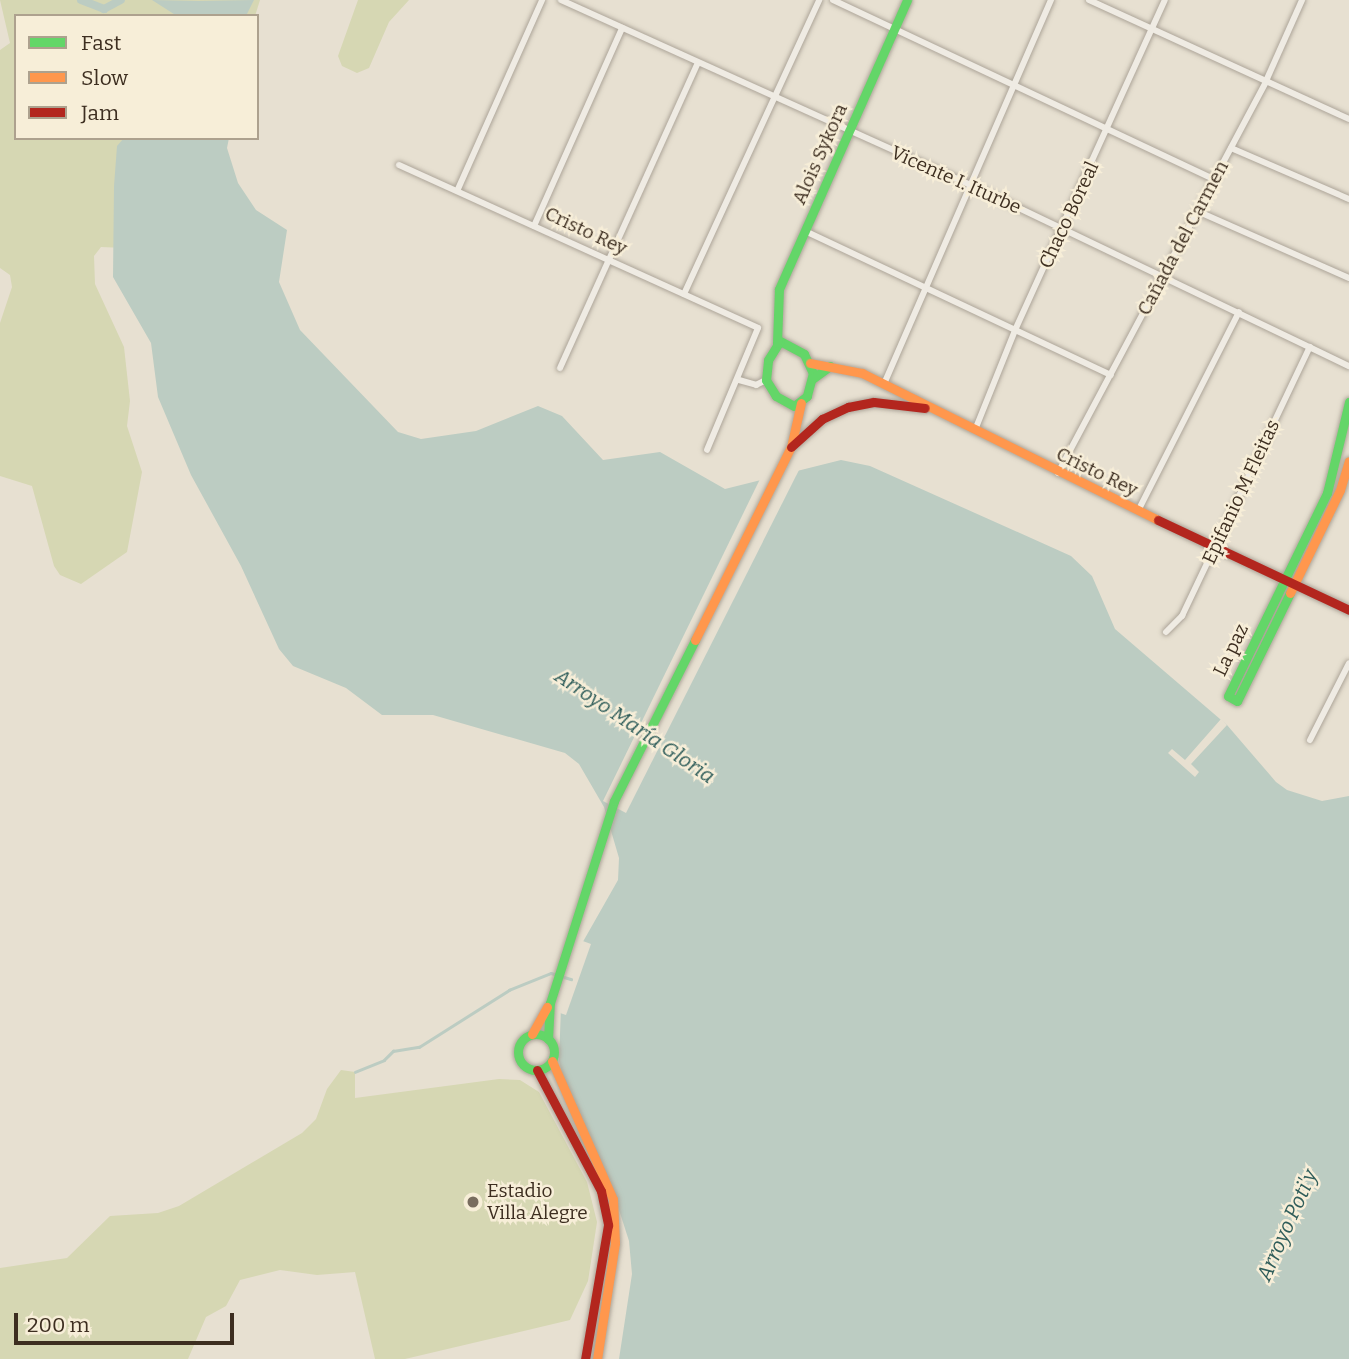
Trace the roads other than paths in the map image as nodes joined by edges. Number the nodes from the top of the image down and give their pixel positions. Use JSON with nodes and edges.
{"nodes":[{"id":1,"x":542,"y":0,"type":"edge"},
{"id":2,"x":561,"y":0,"type":"edge"},
{"id":3,"x":819,"y":0,"type":"edge"},
{"id":4,"x":833,"y":0,"type":"edge"},
{"id":5,"x":907,"y":0,"type":"edge"},
{"id":6,"x":1051,"y":0,"type":"edge"},
{"id":7,"x":1089,"y":0,"type":"edge"},
{"id":8,"x":1165,"y":0,"type":"edge"},
{"id":9,"x":1302,"y":0,"type":"edge"},
{"id":10,"x":622,"y":28,"type":"junction"},
{"id":11,"x":893,"y":29,"type":"junction"},
{"id":12,"x":1151,"y":29,"type":"junction"},
{"id":13,"x":698,"y":63,"type":"junction"},
{"id":14,"x":1266,"y":81,"type":"junction"},
{"id":15,"x":1015,"y":86,"type":"junction"},
{"id":16,"x":774,"y":98,"type":"junction"},
{"id":17,"x":1349,"y":119,"type":"edge"},
{"id":18,"x":1108,"y":129,"type":"junction"},
{"id":19,"x":850,"y":132,"type":"junction"},
{"id":20,"x":1231,"y":148,"type":"junction"},
{"id":21,"x":399,"y":165,"type":"dead end"},
{"id":22,"x":1214,"y":179,"type":"junction"},
{"id":23,"x":973,"y":186,"type":"junction"},
{"id":24,"x":458,"y":189,"type":"junction"},
{"id":25,"x":1349,"y":199,"type":"edge"},
{"id":26,"x":1197,"y":211,"type":"junction"},
{"id":27,"x":534,"y":226,"type":"junction"},
{"id":28,"x":1063,"y":230,"type":"junction"},
{"id":29,"x":806,"y":231,"type":"junction"},
{"id":30,"x":608,"y":261,"type":"junction"},
{"id":31,"x":1349,"y":278,"type":"edge"},
{"id":32,"x":1161,"y":279,"type":"junction"},
{"id":33,"x":927,"y":286,"type":"junction"},
{"id":34,"x":684,"y":294,"type":"junction"},
{"id":35,"x":1239,"y":312,"type":"junction"},
{"id":36,"x":1016,"y":328,"type":"junction"},
{"id":37,"x":781,"y":342,"type":"junction"},
{"id":38,"x":1310,"y":347,"type":"junction"},
{"id":39,"x":810,"y":363,"type":"junction"},
{"id":40,"x":830,"y":366,"type":"junction"},
{"id":41,"x":1349,"y":366,"type":"edge"},
{"id":42,"x":560,"y":368,"type":"dead end"},
{"id":43,"x":1111,"y":375,"type":"junction"},
{"id":44,"x":812,"y":379,"type":"junction"},
{"id":45,"x":739,"y":380,"type":"junction"},
{"id":46,"x":766,"y":380,"type":"junction"},
{"id":47,"x":884,"y":384,"type":"junction"},
{"id":48,"x":801,"y":402,"type":"junction"},
{"id":49,"x":1349,"y":402,"type":"edge"},
{"id":50,"x":784,"y":403,"type":"junction"},
{"id":51,"x":937,"y":411,"type":"junction"},
{"id":52,"x":794,"y":426,"type":"junction"},
{"id":53,"x":975,"y":430,"type":"junction"},
{"id":54,"x":791,"y":447,"type":"junction"},
{"id":55,"x":707,"y":450,"type":"dead end"},
{"id":56,"x":1349,"y":461,"type":"edge"},
{"id":57,"x":1058,"y":473,"type":"junction"},
{"id":58,"x":1138,"y":512,"type":"junction"},
{"id":59,"x":1215,"y":549,"type":"junction"},
{"id":60,"x":1284,"y":581,"type":"junction"},
{"id":61,"x":1293,"y":586,"type":"junction"},
{"id":62,"x":1349,"y":610,"type":"edge"},
{"id":63,"x":1166,"y":632,"type":"dead end"},
{"id":64,"x":1349,"y":663,"type":"edge"},
{"id":65,"x":1310,"y":740,"type":"dead end"},
{"id":66,"x":550,"y":1003,"type":"junction"},
{"id":67,"x":532,"y":1034,"type":"junction"},
{"id":68,"x":548,"y":1039,"type":"junction"},
{"id":69,"x":552,"y":1061,"type":"junction"},
{"id":70,"x":537,"y":1070,"type":"junction"},
{"id":71,"x":585,"y":1359,"type":"edge"},
{"id":72,"x":597,"y":1359,"type":"edge"}],
"edges":[{"from":1,"to":24,"type":"street"},
{"from":2,"to":10,"type":"street","name":"Vicente I. Iturbe"},
{"from":3,"to":16,"type":"street"},
{"from":4,"to":11,"type":"street"},
{"from":5,"to":11,"type":"street","name":"Alois Sykora"},
{"from":6,"to":15,"type":"street"},
{"from":7,"to":12,"type":"street"},
{"from":8,"to":12,"type":"street","name":"Chaco Boreal"},
{"from":9,"to":14,"type":"street","name":"Cañada del Carmen"},
{"from":10,"to":13,"type":"street","name":"Vicente I. Iturbe"},
{"from":10,"to":27,"type":"street"},
{"from":11,"to":15,"type":"street"},
{"from":11,"to":19,"type":"street","name":"Alois Sykora"},
{"from":12,"to":14,"type":"street"},
{"from":12,"to":18,"type":"street","name":"Chaco Boreal"},
{"from":13,"to":16,"type":"street","name":"Vicente I. Iturbe"},
{"from":13,"to":30,"type":"street"},
{"from":14,"to":17,"type":"street"},
{"from":14,"to":20,"type":"street","name":"Cañada del Carmen"},
{"from":15,"to":18,"type":"street"},
{"from":15,"to":23,"type":"street"},
{"from":16,"to":19,"type":"street","name":"Vicente I. Iturbe"},
{"from":16,"to":34,"type":"street"},
{"from":18,"to":22,"type":"street"},
{"from":18,"to":28,"type":"street","name":"Chaco Boreal"},
{"from":19,"to":23,"type":"street","name":"Vicente I. Iturbe"},
{"from":19,"to":29,"type":"street","name":"Alois Sykora"},
{"from":20,"to":22,"type":"street","name":"Cañada del Carmen"},
{"from":20,"to":25,"type":"street"},
{"from":21,"to":24,"type":"street","name":"Cristo Rey"},
{"from":22,"to":26,"type":"street","name":"Cañada del Carmen"},
{"from":23,"to":28,"type":"street","name":"Vicente I. Iturbe"},
{"from":23,"to":33,"type":"street"},
{"from":24,"to":27,"type":"street","name":"Cristo Rey"},
{"from":26,"to":31,"type":"street"},
{"from":26,"to":32,"type":"street","name":"Cañada del Carmen"},
{"from":27,"to":30,"type":"street","name":"Cristo Rey"},
{"from":28,"to":32,"type":"street","name":"Vicente I. Iturbe"},
{"from":28,"to":36,"type":"street","name":"Chaco Boreal"},
{"from":29,"to":33,"type":"street"},
{"from":29,"to":37,"type":"street","name":"Alois Sykora"},
{"from":30,"to":34,"type":"street","name":"Cristo Rey"},
{"from":30,"to":42,"type":"street"},
{"from":32,"to":35,"type":"street","name":"Vicente I. Iturbe"},
{"from":32,"to":43,"type":"street","name":"Cañada del Carmen"},
{"from":33,"to":36,"type":"street"},
{"from":33,"to":47,"type":"street"},
{"from":34,"to":45,"type":"street","name":"Cristo Rey"},
{"from":35,"to":38,"type":"street","name":"Vicente I. Iturbe"},
{"from":35,"to":58,"type":"street"},
{"from":36,"to":43,"type":"street"},
{"from":36,"to":53,"type":"street","name":"Chaco Boreal"},
{"from":37,"to":39,"type":"street"},
{"from":37,"to":46,"type":"street"},
{"from":38,"to":41,"type":"street","name":"Vicente I. Iturbe"},
{"from":38,"to":59,"type":"street","name":"Epifanio M Fleitas"},
{"from":39,"to":40,"type":"street","name":"Cristo Rey"},
{"from":39,"to":44,"type":"street"},
{"from":40,"to":44,"type":"street"},
{"from":40,"to":47,"type":"street","name":"Cristo Rey"},
{"from":43,"to":57,"type":"street","name":"Cañada del Carmen"},
{"from":44,"to":48,"type":"street"},
{"from":45,"to":46,"type":"street"},
{"from":45,"to":55,"type":"street"},
{"from":46,"to":50,"type":"street"},
{"from":47,"to":51,"type":"street","name":"Cristo Rey"},
{"from":48,"to":50,"type":"street"},
{"from":48,"to":52,"type":"street"},
{"from":49,"to":60,"type":"street","name":"La paz"},
{"from":50,"to":52,"type":"street"},
{"from":51,"to":53,"type":"street","name":"Cristo Rey"},
{"from":51,"to":54,"type":"street"},
{"from":52,"to":54,"type":"street"},
{"from":53,"to":57,"type":"street","name":"Cristo Rey"},
{"from":54,"to":66,"type":"street"},
{"from":56,"to":61,"type":"street","name":"La paz"},
{"from":57,"to":58,"type":"street","name":"Cristo Rey"},
{"from":58,"to":59,"type":"street","name":"Cristo Rey"},
{"from":59,"to":60,"type":"street","name":"Cristo Rey"},
{"from":59,"to":63,"type":"street","name":"Epifanio M Fleitas"},
{"from":60,"to":61,"type":"street","name":"Cristo Rey"},
{"from":60,"to":61,"type":"street","name":"La paz"},
{"from":61,"to":62,"type":"street","name":"Cristo Rey"},
{"from":64,"to":65,"type":"street"},
{"from":66,"to":67,"type":"street"},
{"from":66,"to":68,"type":"street"},
{"from":67,"to":68,"type":"street"},
{"from":67,"to":70,"type":"street"},
{"from":68,"to":69,"type":"street"},
{"from":69,"to":70,"type":"street"},
{"from":69,"to":72,"type":"street"},
{"from":70,"to":71,"type":"street"}]}
